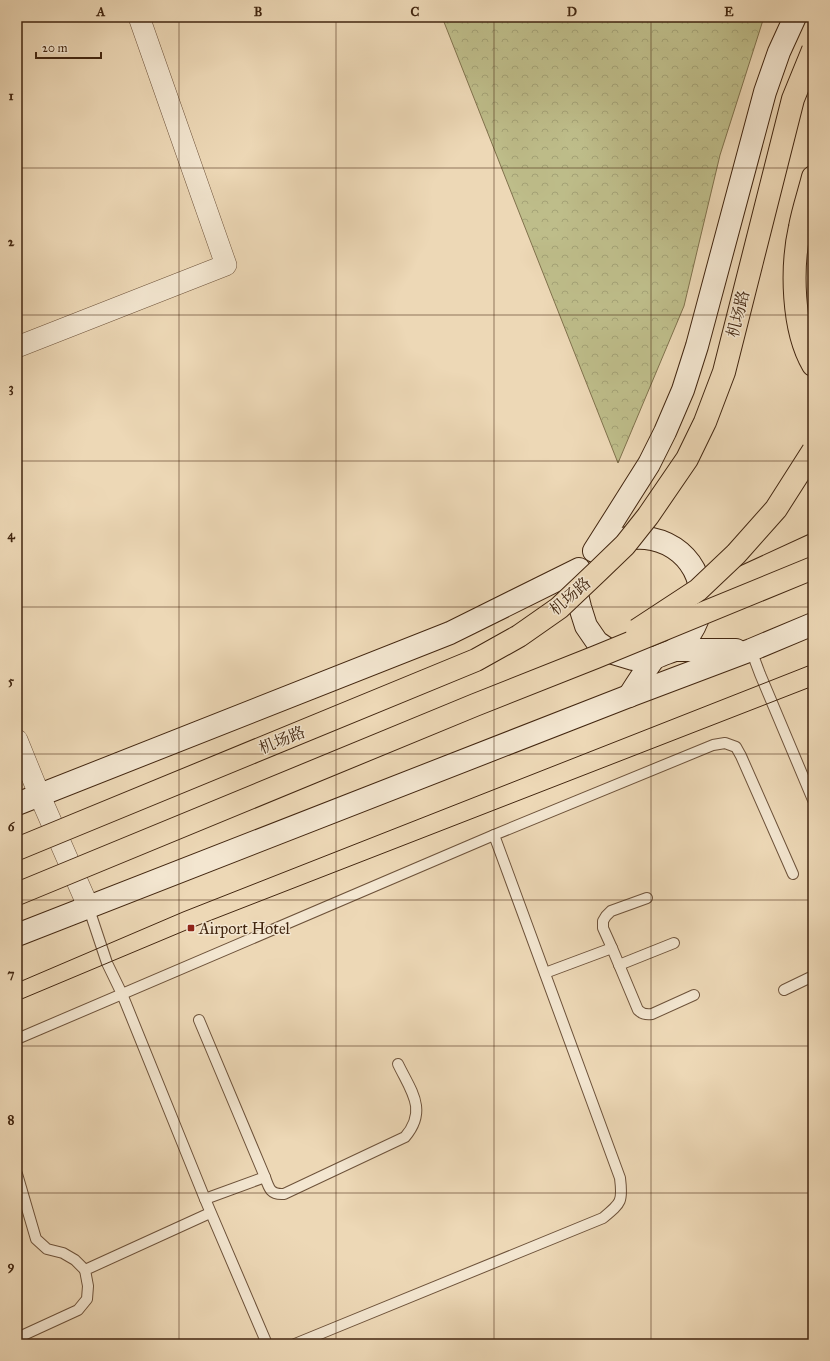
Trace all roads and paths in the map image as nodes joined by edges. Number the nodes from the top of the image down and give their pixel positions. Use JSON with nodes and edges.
{"nodes":[{"id":1,"x":139,"y":17,"type":"edge"},
{"id":2,"x":795,"y":17,"type":"edge"},
{"id":3,"x":813,"y":50,"type":"edge"},
{"id":4,"x":813,"y":176,"type":"edge"},
{"id":5,"x":17,"y":347,"type":"edge"},
{"id":6,"x":813,"y":365,"type":"edge"},
{"id":7,"x":813,"y":451,"type":"edge"},
{"id":8,"x":813,"y":546,"type":"edge"},
{"id":9,"x":594,"y":551,"type":"junction"},
{"id":10,"x":579,"y":568,"type":"junction"},
{"id":11,"x":813,"y":568,"type":"edge"},
{"id":12,"x":702,"y":596,"type":"junction"},
{"id":13,"x":813,"y":624,"type":"edge"},
{"id":14,"x":751,"y":650,"type":"junction"},
{"id":15,"x":664,"y":654,"type":"junction"},
{"id":16,"x":596,"y":657,"type":"junction"},
{"id":17,"x":629,"y":696,"type":"junction"},
{"id":18,"x":17,"y":740,"type":"edge"},
{"id":19,"x":39,"y":794,"type":"junction"},
{"id":20,"x":813,"y":800,"type":"edge"},
{"id":21,"x":17,"y":804,"type":"edge"},
{"id":22,"x":494,"y":835,"type":"junction"},
{"id":23,"x":17,"y":849,"type":"edge"},
{"id":24,"x":793,"y":874,"type":"dead end"},
{"id":25,"x":17,"y":894,"type":"edge"},
{"id":26,"x":647,"y":898,"type":"dead end"},
{"id":27,"x":88,"y":906,"type":"junction"},
{"id":28,"x":17,"y":935,"type":"edge"},
{"id":29,"x":674,"y":943,"type":"dead end"},
{"id":30,"x":612,"y":948,"type":"junction"},
{"id":31,"x":619,"y":964,"type":"junction"},
{"id":32,"x":545,"y":973,"type":"junction"},
{"id":33,"x":813,"y":976,"type":"edge"},
{"id":34,"x":784,"y":990,"type":"dead end"},
{"id":35,"x":122,"y":994,"type":"junction"},
{"id":36,"x":694,"y":995,"type":"dead end"},
{"id":37,"x":199,"y":1020,"type":"dead end"},
{"id":38,"x":17,"y":1038,"type":"edge"},
{"id":39,"x":398,"y":1064,"type":"dead end"},
{"id":40,"x":17,"y":1174,"type":"edge"},
{"id":41,"x":265,"y":1177,"type":"junction"},
{"id":42,"x":205,"y":1199,"type":"junction"},
{"id":43,"x":210,"y":1213,"type":"junction"},
{"id":44,"x":85,"y":1270,"type":"junction"},
{"id":45,"x":17,"y":1338,"type":"edge"},
{"id":46,"x":267,"y":1344,"type":"edge"},
{"id":47,"x":295,"y":1344,"type":"edge"}],
"edges":[{"from":1,"to":5,"type":"street"},
{"from":2,"to":9,"type":"street"},
{"from":3,"to":23,"type":"highway","name":"机场路","bridge":true},
{"from":4,"to":6,"type":"highway"},
{"from":7,"to":16,"type":"highway","bridge":true},
{"from":8,"to":12,"type":"highway"},
{"from":9,"to":10,"type":"street"},
{"from":9,"to":12,"type":"street"},
{"from":10,"to":15,"type":"street"},
{"from":10,"to":19,"type":"street"},
{"from":11,"to":16,"type":"highway","bridge":true},
{"from":12,"to":15,"type":"street"},
{"from":13,"to":14,"type":"street"},
{"from":14,"to":15,"type":"street"},
{"from":14,"to":17,"type":"street"},
{"from":14,"to":20,"type":"lane"},
{"from":15,"to":17,"type":"street"},
{"from":16,"to":25,"type":"highway","bridge":true},
{"from":17,"to":27,"type":"street"},
{"from":18,"to":19,"type":"street"},
{"from":19,"to":21,"type":"street"},
{"from":19,"to":27,"type":"street"},
{"from":22,"to":24,"type":"lane"},
{"from":22,"to":32,"type":"lane"},
{"from":22,"to":35,"type":"lane"},
{"from":26,"to":30,"type":"lane"},
{"from":27,"to":28,"type":"street"},
{"from":27,"to":35,"type":"lane"},
{"from":29,"to":31,"type":"lane"},
{"from":30,"to":31,"type":"lane"},
{"from":30,"to":32,"type":"lane"},
{"from":31,"to":36,"type":"lane"},
{"from":32,"to":47,"type":"lane"},
{"from":33,"to":34,"type":"lane"},
{"from":35,"to":38,"type":"lane"},
{"from":35,"to":42,"type":"lane"},
{"from":37,"to":41,"type":"lane"},
{"from":39,"to":41,"type":"lane"},
{"from":40,"to":44,"type":"lane"},
{"from":41,"to":42,"type":"lane"},
{"from":42,"to":43,"type":"lane"},
{"from":43,"to":44,"type":"lane"},
{"from":43,"to":46,"type":"lane"},
{"from":44,"to":45,"type":"lane"}]}
